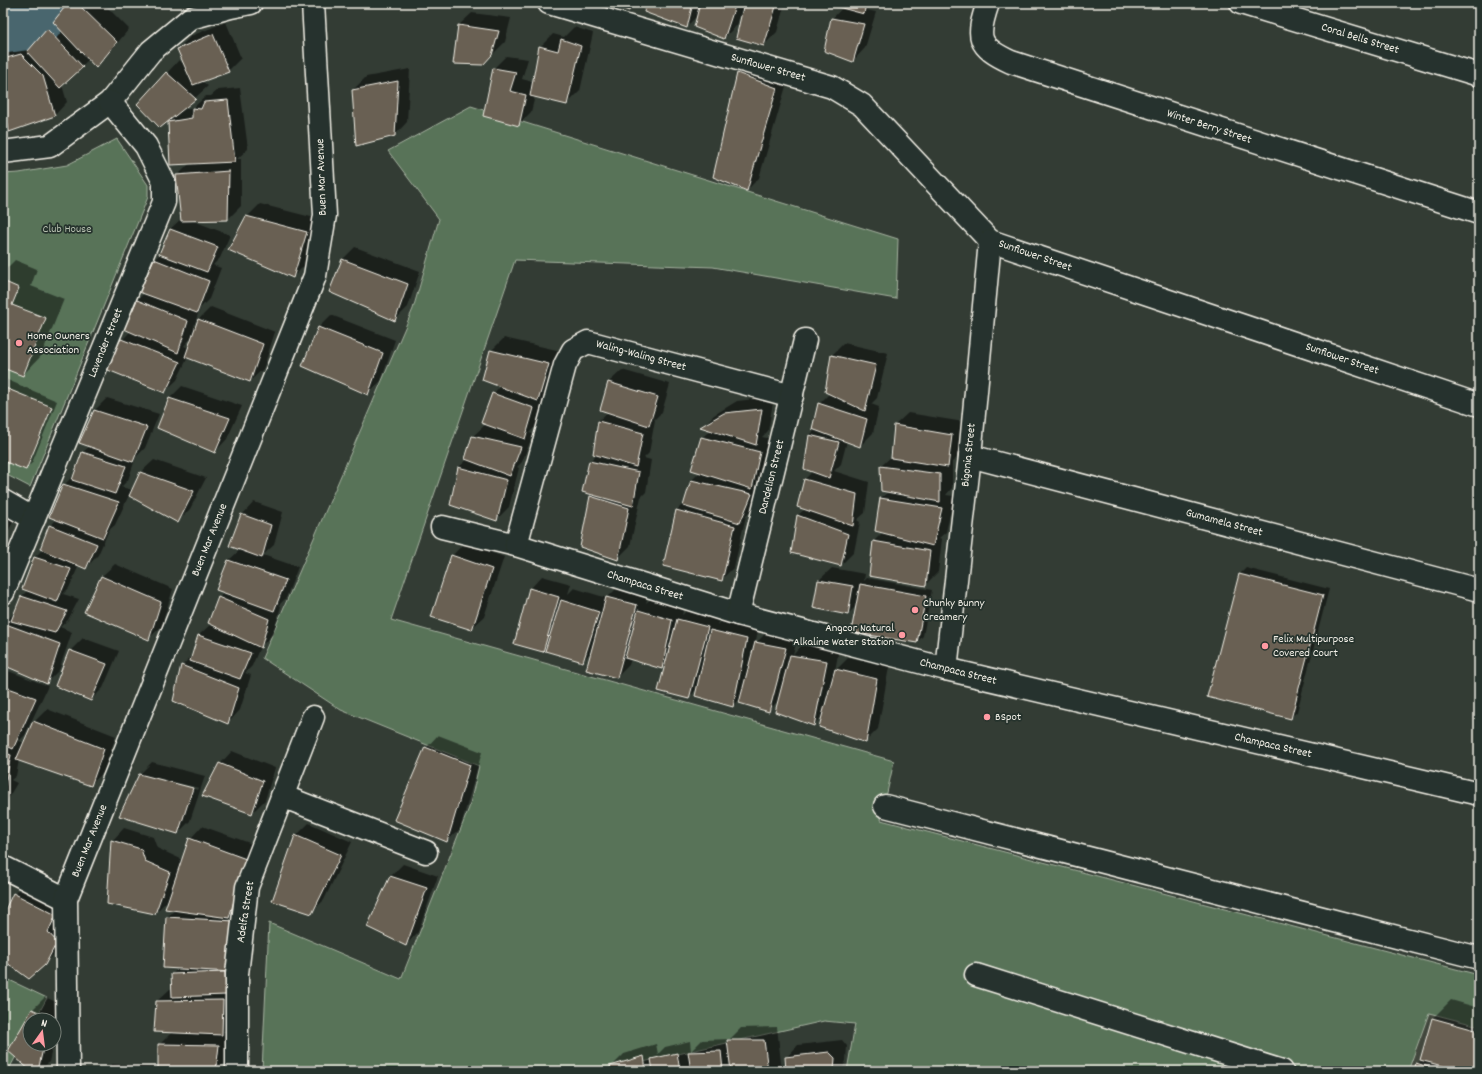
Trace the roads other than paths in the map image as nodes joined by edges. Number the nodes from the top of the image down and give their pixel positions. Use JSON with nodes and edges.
{"nodes":[{"id":1,"x":251,"y":3,"type":"edge"},
{"id":2,"x":313,"y":3,"type":"edge"},
{"id":3,"x":549,"y":3,"type":"edge"},
{"id":4,"x":988,"y":3,"type":"edge"},
{"id":5,"x":1241,"y":3,"type":"edge"},
{"id":6,"x":1479,"y":75,"type":"edge"},
{"id":7,"x":110,"y":102,"type":"junction"},
{"id":8,"x":3,"y":152,"type":"edge"},
{"id":9,"x":1479,"y":213,"type":"edge"},
{"id":10,"x":990,"y":241,"type":"junction"},
{"id":11,"x":805,"y":340,"type":"dead end"},
{"id":12,"x":792,"y":396,"type":"junction"},
{"id":13,"x":1479,"y":405,"type":"edge"},
{"id":14,"x":970,"y":456,"type":"junction"},
{"id":15,"x":3,"y":501,"type":"edge"},
{"id":16,"x":34,"y":518,"type":"junction"},
{"id":17,"x":442,"y":528,"type":"dead end"},
{"id":18,"x":516,"y":545,"type":"junction"},
{"id":19,"x":1479,"y":590,"type":"edge"},
{"id":20,"x":3,"y":593,"type":"edge"},
{"id":21,"x":738,"y":614,"type":"junction"},
{"id":22,"x":946,"y":669,"type":"junction"},
{"id":23,"x":313,"y":717,"type":"dead end"},
{"id":24,"x":1479,"y":794,"type":"edge"},
{"id":25,"x":282,"y":796,"type":"junction"},
{"id":26,"x":885,"y":806,"type":"dead end"},
{"id":27,"x":426,"y":852,"type":"dead end"},
{"id":28,"x":3,"y":867,"type":"edge"},
{"id":29,"x":66,"y":899,"type":"junction"},
{"id":30,"x":1479,"y":958,"type":"edge"},
{"id":31,"x":976,"y":975,"type":"dead end"},
{"id":32,"x":68,"y":1071,"type":"edge"},
{"id":33,"x":237,"y":1071,"type":"edge"},
{"id":34,"x":1282,"y":1071,"type":"edge"}],
"edges":[{"from":1,"to":7,"type":"street"},
{"from":2,"to":29,"type":"street","name":"Buen Mar Avenue"},
{"from":3,"to":10,"type":"street","name":"Sunflower Street"},
{"from":4,"to":9,"type":"street","name":"Winter Berry Street"},
{"from":5,"to":6,"type":"street","name":"Coral Bells Street"},
{"from":7,"to":8,"type":"street"},
{"from":7,"to":16,"type":"street","name":"Lavender Street"},
{"from":10,"to":13,"type":"street","name":"Sunflower Street"},
{"from":10,"to":14,"type":"street","name":"Bigonia Street"},
{"from":11,"to":12,"type":"street","name":"Dandelion Street"},
{"from":12,"to":18,"type":"street","name":"Waling-Waling Street"},
{"from":12,"to":21,"type":"street","name":"Dandelion Street"},
{"from":14,"to":19,"type":"street","name":"Gumamela Street"},
{"from":14,"to":22,"type":"street","name":"Bigonia Street"},
{"from":15,"to":16,"type":"street"},
{"from":16,"to":20,"type":"street","name":"Lavender Street"},
{"from":17,"to":18,"type":"street","name":"Champaca Street"},
{"from":18,"to":21,"type":"street","name":"Champaca Street"},
{"from":21,"to":22,"type":"street","name":"Champaca Street"},
{"from":22,"to":24,"type":"street","name":"Champaca Street"},
{"from":23,"to":25,"type":"street","name":"Adelfa Street"},
{"from":25,"to":27,"type":"street"},
{"from":25,"to":33,"type":"street","name":"Adelfa Street"},
{"from":26,"to":30,"type":"street"},
{"from":28,"to":29,"type":"street"},
{"from":29,"to":32,"type":"street","name":"Buen Mar Avenue"},
{"from":31,"to":34,"type":"street"}]}
